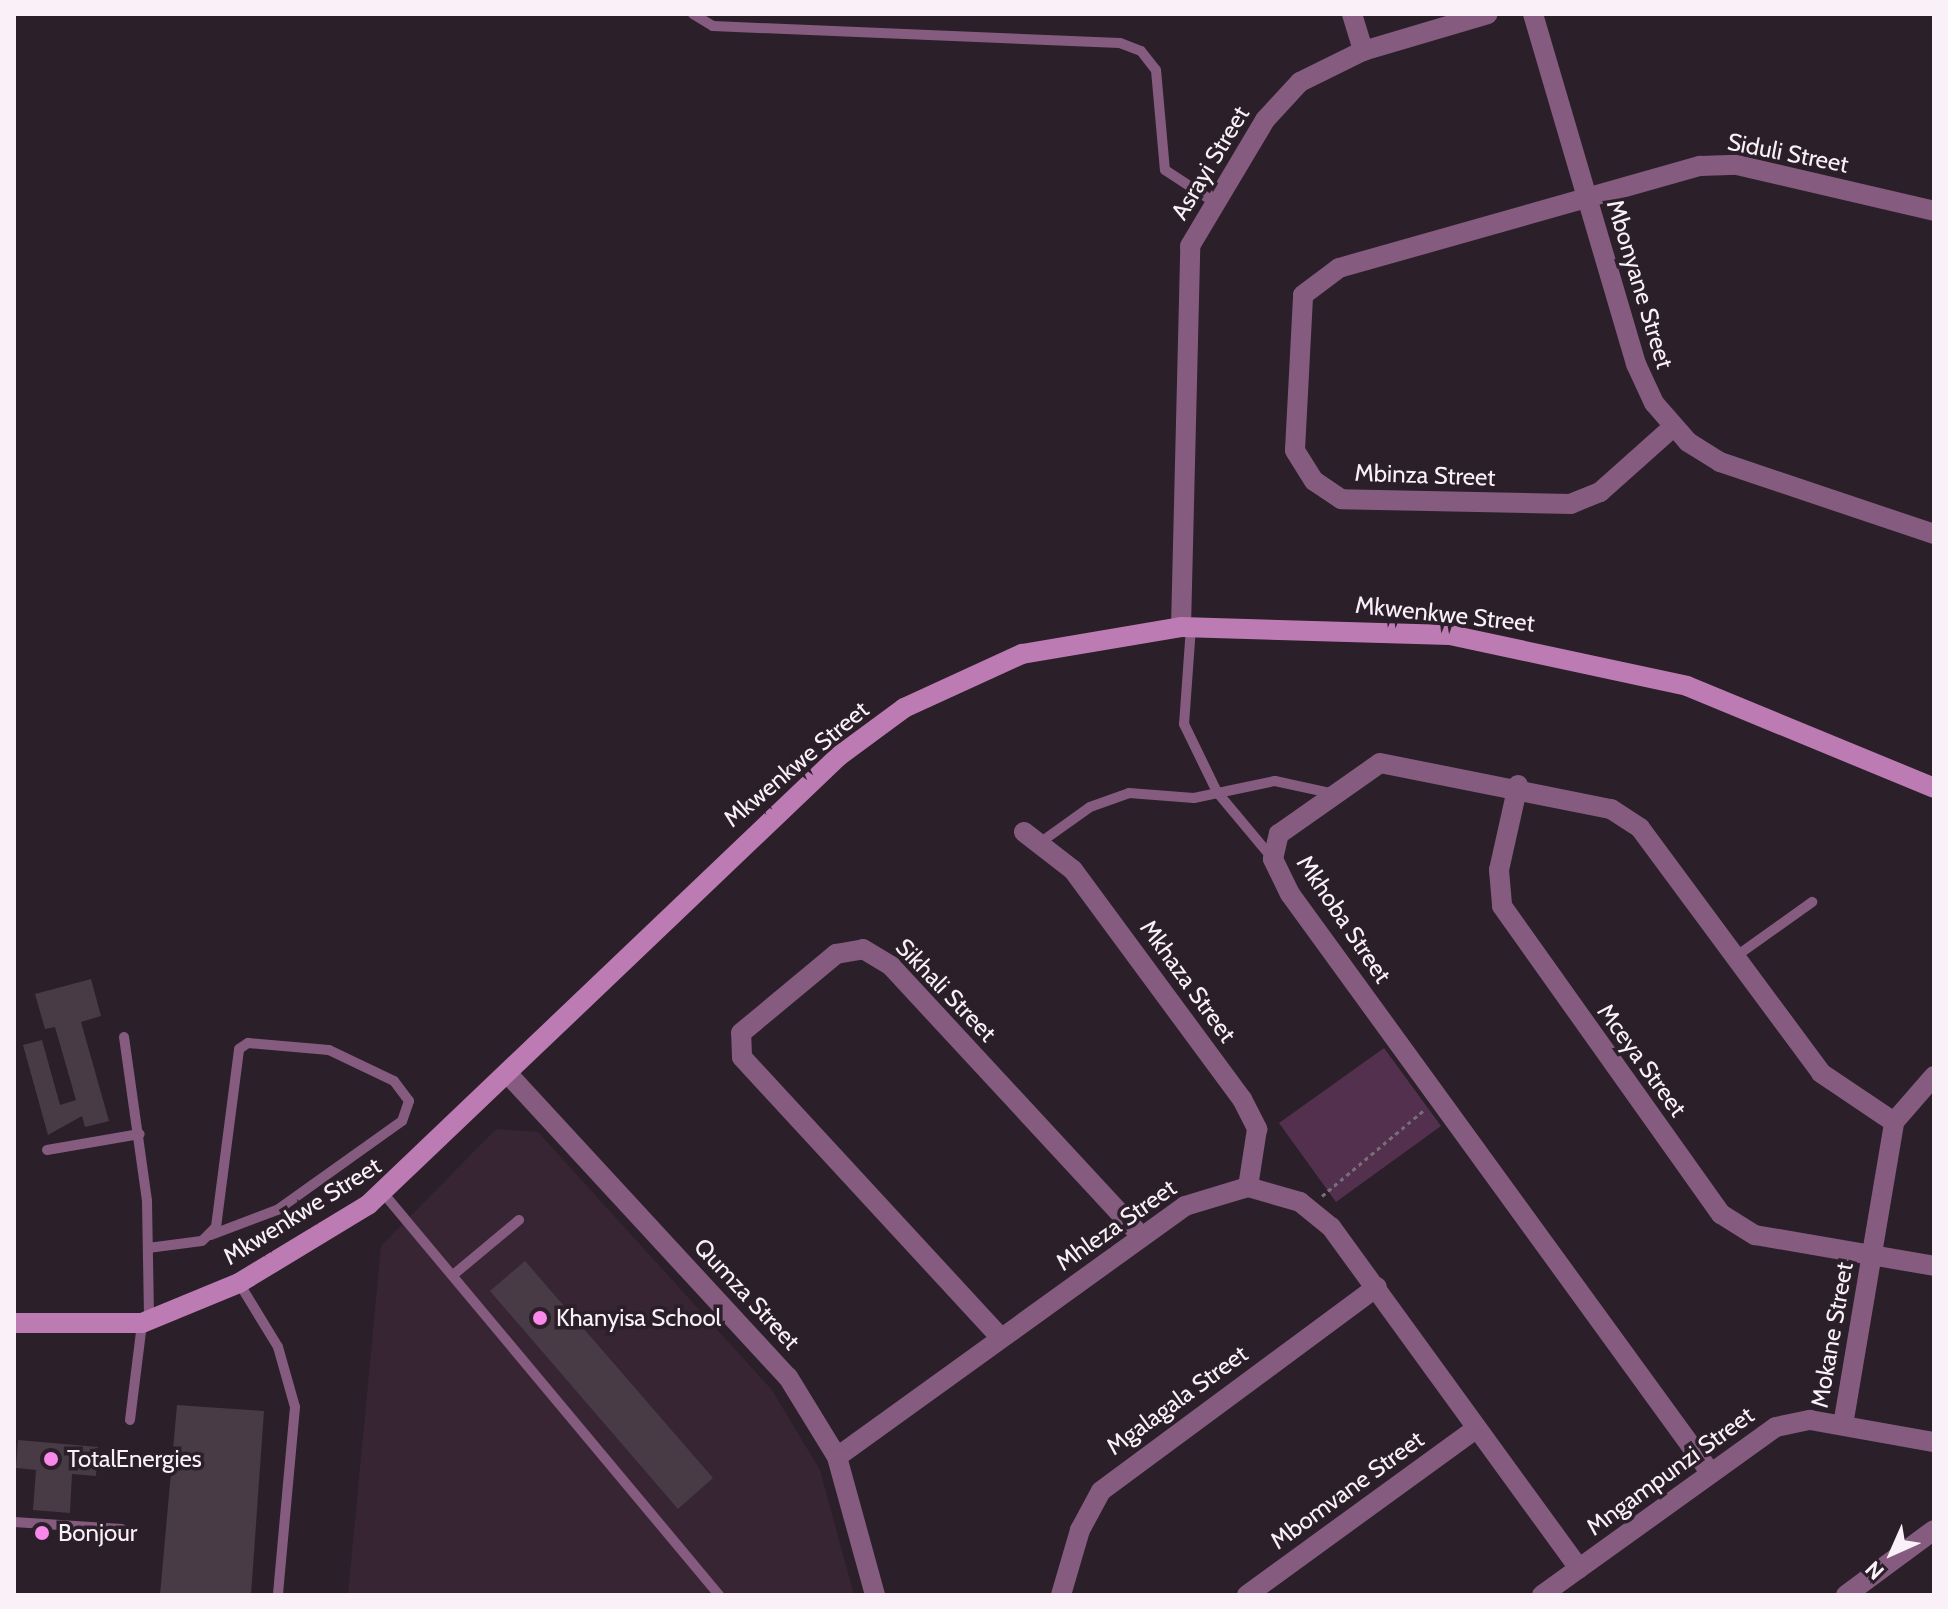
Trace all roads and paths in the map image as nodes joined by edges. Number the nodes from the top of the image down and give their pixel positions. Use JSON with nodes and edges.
{"nodes":[{"id":1,"x":693,"y":14,"type":"edge"},
{"id":2,"x":1352,"y":14,"type":"edge"},
{"id":3,"x":1488,"y":14,"type":"edge"},
{"id":4,"x":1533,"y":14,"type":"edge"},
{"id":5,"x":1363,"y":51,"type":"junction"},
{"id":6,"x":1586,"y":196,"type":"junction"},
{"id":7,"x":1214,"y":202,"type":"junction"},
{"id":8,"x":1934,"y":211,"type":"edge"},
{"id":9,"x":1673,"y":427,"type":"junction"},
{"id":10,"x":1934,"y":534,"type":"edge"},
{"id":11,"x":1186,"y":627,"type":"junction"},
{"id":12,"x":1928,"y":784,"type":"edge"},
{"id":13,"x":1518,"y":785,"type":"junction"},
{"id":14,"x":1217,"y":792,"type":"junction"},
{"id":15,"x":1330,"y":793,"type":"junction"},
{"id":16,"x":1033,"y":837,"type":"joint"},
{"id":17,"x":1273,"y":859,"type":"junction"},
{"id":18,"x":1812,"y":902,"type":"dead end"},
{"id":19,"x":1735,"y":957,"type":"junction"},
{"id":20,"x":124,"y":1037,"type":"dead end"},
{"id":21,"x":507,"y":1073,"type":"junction"},
{"id":22,"x":1934,"y":1076,"type":"edge"},
{"id":23,"x":1438,"y":1099,"type":"junction"},
{"id":24,"x":1894,"y":1122,"type":"junction"},
{"id":25,"x":140,"y":1134,"type":"junction"},
{"id":26,"x":47,"y":1150,"type":"dead end"},
{"id":27,"x":1248,"y":1187,"type":"junction"},
{"id":28,"x":384,"y":1194,"type":"junction"},
{"id":29,"x":1308,"y":1208,"type":"junction"},
{"id":30,"x":519,"y":1220,"type":"dead end"},
{"id":31,"x":211,"y":1235,"type":"junction"},
{"id":32,"x":1141,"y":1236,"type":"junction"},
{"id":33,"x":148,"y":1248,"type":"junction"},
{"id":34,"x":1873,"y":1254,"type":"junction"},
{"id":35,"x":1934,"y":1266,"type":"edge"},
{"id":36,"x":453,"y":1275,"type":"junction"},
{"id":37,"x":239,"y":1283,"type":"junction"},
{"id":38,"x":1377,"y":1287,"type":"junction"},
{"id":39,"x":146,"y":1321,"type":"junction"},
{"id":40,"x":14,"y":1323,"type":"edge"},
{"id":41,"x":1001,"y":1338,"type":"junction"},
{"id":42,"x":130,"y":1420,"type":"dead end"},
{"id":43,"x":1843,"y":1425,"type":"junction"},
{"id":44,"x":1477,"y":1428,"type":"junction"},
{"id":45,"x":1934,"y":1442,"type":"edge"},
{"id":46,"x":837,"y":1457,"type":"junction"},
{"id":47,"x":1710,"y":1472,"type":"junction"},
{"id":48,"x":14,"y":1522,"type":"edge"},
{"id":49,"x":122,"y":1529,"type":"dead end"},
{"id":50,"x":1934,"y":1530,"type":"edge"},
{"id":51,"x":1579,"y":1568,"type":"junction"},
{"id":52,"x":278,"y":1595,"type":"edge"},
{"id":53,"x":719,"y":1595,"type":"edge"},
{"id":54,"x":875,"y":1595,"type":"edge"},
{"id":55,"x":1061,"y":1595,"type":"edge"},
{"id":56,"x":1247,"y":1595,"type":"edge"},
{"id":57,"x":1542,"y":1595,"type":"edge"},
{"id":58,"x":1846,"y":1595,"type":"edge"}],
"edges":[{"from":1,"to":7,"type":"lane"},
{"from":2,"to":5,"type":"street"},
{"from":3,"to":5,"type":"street","name":"Asrayi Street"},
{"from":4,"to":6,"type":"street","name":"Mbonyane Street"},
{"from":5,"to":7,"type":"street","name":"Asrayi Street"},
{"from":6,"to":8,"type":"street","name":"Siduli Street"},
{"from":6,"to":9,"type":"street","name":"Mbonyane Street"},
{"from":6,"to":9,"type":"street","name":"Mbinza Street"},
{"from":7,"to":11,"type":"street","name":"Asrayi Street"},
{"from":9,"to":10,"type":"street","name":"Mbonyane Street"},
{"from":11,"to":12,"type":"street","name":"Mkwenkwe Street"},
{"from":11,"to":14,"type":"lane"},
{"from":11,"to":21,"type":"street","name":"Mkwenkwe Street"},
{"from":13,"to":15,"type":"street","name":"Mkhoba Street"},
{"from":13,"to":19,"type":"street","name":"Mkhoba Street"},
{"from":13,"to":34,"type":"street","name":"Mceya Street"},
{"from":14,"to":15,"type":"lane"},
{"from":14,"to":16,"type":"lane"},
{"from":14,"to":17,"type":"lane"},
{"from":15,"to":17,"type":"street","name":"Mkhoba Street"},
{"from":16,"to":27,"type":"street","name":"Mkhaza Street"},
{"from":17,"to":23,"type":"street","name":"Mkhoba Street"},
{"from":18,"to":19,"type":"lane"},
{"from":19,"to":24,"type":"street","name":"Mkhoba Street"},
{"from":20,"to":25,"type":"lane"},
{"from":21,"to":28,"type":"street","name":"Mkwenkwe Street"},
{"from":21,"to":46,"type":"street","name":"Qumza Street"},
{"from":22,"to":24,"type":"street"},
{"from":23,"to":29,"type":"path"},
{"from":23,"to":47,"type":"street","name":"Mkhoba Street"},
{"from":24,"to":34,"type":"street","name":"Mokane Street"},
{"from":25,"to":26,"type":"lane"},
{"from":25,"to":33,"type":"lane"},
{"from":27,"to":29,"type":"street"},
{"from":27,"to":32,"type":"street","name":"Mhleza Street"},
{"from":28,"to":36,"type":"lane"},
{"from":28,"to":37,"type":"street","name":"Mkwenkwe Street"},
{"from":29,"to":38,"type":"street"},
{"from":30,"to":36,"type":"lane"},
{"from":31,"to":31,"type":"lane"},
{"from":31,"to":33,"type":"lane"},
{"from":32,"to":41,"type":"street","name":"Mhleza Street"},
{"from":32,"to":41,"type":"street","name":"Sikhali Street"},
{"from":33,"to":39,"type":"lane"},
{"from":34,"to":35,"type":"street","name":"Mokane Street"},
{"from":34,"to":43,"type":"street","name":"Mokane Street"},
{"from":36,"to":53,"type":"lane"},
{"from":37,"to":39,"type":"street","name":"Mkwenkwe Street"},
{"from":37,"to":52,"type":"lane"},
{"from":38,"to":44,"type":"street"},
{"from":38,"to":55,"type":"street","name":"Mgalagala Street"},
{"from":39,"to":40,"type":"street","name":"Mkwenkwe Street"},
{"from":39,"to":42,"type":"lane"},
{"from":41,"to":46,"type":"street","name":"Mhleza Street"},
{"from":43,"to":45,"type":"street","name":"Mngampunzi Street"},
{"from":43,"to":47,"type":"street","name":"Mngampunzi Street"},
{"from":44,"to":51,"type":"street"},
{"from":44,"to":56,"type":"street","name":"Mbomvane Street"},
{"from":46,"to":54,"type":"street","name":"Qumza Street"},
{"from":47,"to":51,"type":"street","name":"Mngampunzi Street"},
{"from":48,"to":49,"type":"lane"},
{"from":50,"to":58,"type":"street"},
{"from":51,"to":57,"type":"street","name":"Mngampunzi Street"}]}
